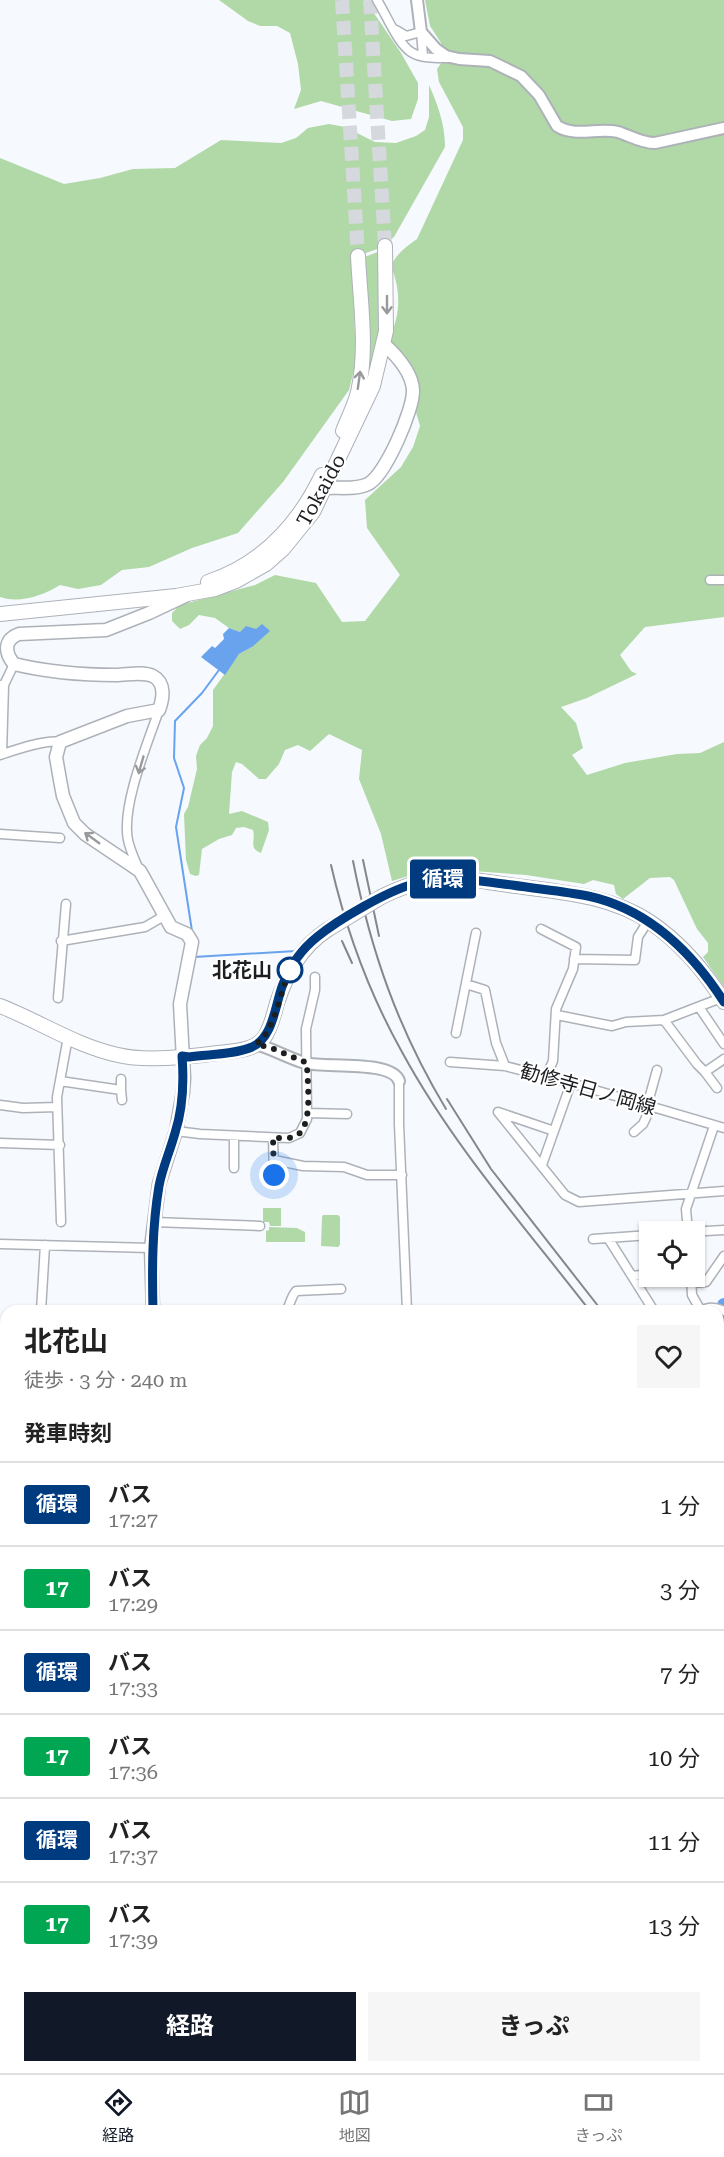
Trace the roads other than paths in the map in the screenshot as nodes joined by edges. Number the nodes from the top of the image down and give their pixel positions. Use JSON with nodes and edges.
{"nodes":[{"id":1,"x":377,"y":0,"type":"edge"},
{"id":2,"x":417,"y":0,"type":"edge"},
{"id":3,"x":394,"y":28,"type":"junction"},
{"id":4,"x":421,"y":32,"type":"junction"},
{"id":5,"x":423,"y":56,"type":"junction"},
{"id":6,"x":459,"y":59,"type":"junction"},
{"id":7,"x":724,"y":128,"type":"edge"},
{"id":8,"x":385,"y":246,"type":"tunnel mouth"},
{"id":9,"x":358,"y":256,"type":"tunnel mouth"},
{"id":10,"x":384,"y":344,"type":"junction"},
{"id":11,"x":326,"y":488,"type":"junction"},
{"id":12,"x":710,"y":580,"type":"dead end"},
{"id":13,"x":724,"y":580,"type":"edge"},
{"id":14,"x":188,"y":594,"type":"junction"},
{"id":15,"x":142,"y":600,"type":"junction"},
{"id":16,"x":0,"y":605,"type":"edge"},
{"id":17,"x":0,"y":614,"type":"edge"},
{"id":18,"x":144,"y":615,"type":"junction"},
{"id":19,"x":14,"y":664,"type":"junction"},
{"id":20,"x":2,"y":685,"type":"edge"},
{"id":21,"x":159,"y":710,"type":"junction"},
{"id":22,"x":2,"y":720,"type":"edge"},
{"id":23,"x":60,"y":741,"type":"junction"},
{"id":24,"x":1,"y":754,"type":"edge"},
{"id":25,"x":0,"y":834,"type":"edge"},
{"id":26,"x":60,"y":838,"type":"dead end"},
{"id":27,"x":140,"y":871,"type":"junction"},
{"id":28,"x":66,"y":904,"type":"dead end"},
{"id":29,"x":164,"y":916,"type":"junction"},
{"id":30,"x":648,"y":921,"type":"junction"},
{"id":31,"x":541,"y":929,"type":"dead end"},
{"id":32,"x":476,"y":933,"type":"dead end"},
{"id":33,"x":62,"y":941,"type":"junction"},
{"id":34,"x":574,"y":959,"type":"junction"},
{"id":35,"x":315,"y":977,"type":"dead end"},
{"id":36,"x":466,"y":984,"type":"junction"},
{"id":37,"x":58,"y":998,"type":"dead end"},
{"id":38,"x":723,"y":1000,"type":"edge"},
{"id":39,"x":0,"y":1006,"type":"edge"},
{"id":40,"x":699,"y":1006,"type":"junction"},
{"id":41,"x":557,"y":1015,"type":"junction"},
{"id":42,"x":664,"y":1020,"type":"junction"},
{"id":43,"x":456,"y":1033,"type":"dead end"},
{"id":44,"x":68,"y":1037,"type":"junction"},
{"id":45,"x":256,"y":1044,"type":"junction"},
{"id":46,"x":724,"y":1044,"type":"edge"},
{"id":47,"x":182,"y":1056,"type":"junction"},
{"id":48,"x":724,"y":1059,"type":"edge"},
{"id":49,"x":450,"y":1062,"type":"dead end"},
{"id":50,"x":307,"y":1063,"type":"junction"},
{"id":51,"x":505,"y":1066,"type":"junction"},
{"id":52,"x":657,"y":1070,"type":"dead end"},
{"id":53,"x":705,"y":1072,"type":"junction"},
{"id":54,"x":546,"y":1077,"type":"junction"},
{"id":55,"x":121,"y":1079,"type":"dead end"},
{"id":56,"x":60,"y":1081,"type":"junction"},
{"id":57,"x":399,"y":1082,"type":"joint"},
{"id":58,"x":571,"y":1083,"type":"junction"},
{"id":59,"x":717,"y":1088,"type":"dead end"},
{"id":60,"x":121,"y":1090,"type":"junction"},
{"id":61,"x":122,"y":1100,"type":"dead end"},
{"id":62,"x":0,"y":1105,"type":"edge"},
{"id":63,"x":649,"y":1106,"type":"junction"},
{"id":64,"x":57,"y":1107,"type":"junction"},
{"id":65,"x":308,"y":1113,"type":"junction"},
{"id":66,"x":347,"y":1114,"type":"dead end"},
{"id":67,"x":714,"y":1126,"type":"junction"},
{"id":68,"x":724,"y":1128,"type":"edge"},
{"id":69,"x":176,"y":1131,"type":"junction"},
{"id":70,"x":554,"y":1131,"type":"junction"},
{"id":71,"x":634,"y":1132,"type":"dead end"},
{"id":72,"x":234,"y":1136,"type":"junction"},
{"id":73,"x":273,"y":1138,"type":"junction"},
{"id":74,"x":0,"y":1143,"type":"edge"},
{"id":75,"x":60,"y":1145,"type":"junction"},
{"id":76,"x":274,"y":1160,"type":"junction"},
{"id":77,"x":542,"y":1165,"type":"junction"},
{"id":78,"x":234,"y":1168,"type":"dead end"},
{"id":79,"x":274,"y":1175,"type":"dead end"},
{"id":80,"x":402,"y":1175,"type":"junction"},
{"id":81,"x":724,"y":1191,"type":"edge"},
{"id":82,"x":692,"y":1194,"type":"junction"},
{"id":83,"x":687,"y":1221,"type":"edge"},
{"id":84,"x":61,"y":1222,"type":"dead end"},
{"id":85,"x":154,"y":1222,"type":"junction"},
{"id":86,"x":261,"y":1226,"type":"dead end"},
{"id":87,"x":724,"y":1230,"type":"edge"},
{"id":88,"x":705,"y":1231,"type":"edge"},
{"id":89,"x":639,"y":1236,"type":"edge"},
{"id":90,"x":608,"y":1238,"type":"junction"},
{"id":91,"x":592,"y":1239,"type":"dead end"},
{"id":92,"x":0,"y":1244,"type":"edge"},
{"id":93,"x":45,"y":1245,"type":"junction"},
{"id":94,"x":151,"y":1248,"type":"junction"},
{"id":95,"x":724,"y":1256,"type":"edge"},
{"id":96,"x":639,"y":1275,"type":"edge"},
{"id":97,"x":632,"y":1276,"type":"junction"},
{"id":98,"x":705,"y":1282,"type":"edge"},
{"id":99,"x":691,"y":1287,"type":"edge"},
{"id":100,"x":341,"y":1288,"type":"dead end"},
{"id":101,"x":41,"y":1305,"type":"edge"},
{"id":102,"x":153,"y":1305,"type":"edge"},
{"id":103,"x":290,"y":1305,"type":"edge"},
{"id":104,"x":407,"y":1305,"type":"edge"},
{"id":105,"x":650,"y":1305,"type":"edge"},
{"id":106,"x":698,"y":1305,"type":"edge"}],
"edges":[{"from":1,"to":3,"type":"street"},
{"from":2,"to":4,"type":"street"},
{"from":3,"to":4,"type":"street"},
{"from":3,"to":5,"type":"street"},
{"from":4,"to":5,"type":"street"},
{"from":4,"to":6,"type":"street"},
{"from":5,"to":6,"type":"street"},
{"from":6,"to":7,"type":"street"},
{"from":8,"to":10,"type":"main road","name":"Tokaido","one_way":true},
{"from":16,"to":9,"type":"main road","name":"Tokaido","one_way":true},
{"from":10,"to":11,"type":"main road","name":"Tokaido"},
{"from":10,"to":11,"type":"main road"},
{"from":11,"to":14,"type":"main road","name":"Tokaido"},
{"from":12,"to":13,"type":"street"},
{"from":14,"to":15,"type":"main road","name":"Tokaido"},
{"from":14,"to":18,"type":"main road"},
{"from":15,"to":17,"type":"main road","name":"Tokaido"},
{"from":15,"to":18,"type":"main road"},
{"from":18,"to":19,"type":"main road"},
{"from":19,"to":20,"type":"street"},
{"from":19,"to":21,"type":"main road"},
{"from":20,"to":22,"type":"street"},
{"from":21,"to":23,"type":"main road"},
{"from":21,"to":27,"type":"street","one_way":true},
{"from":22,"to":24,"type":"street"},
{"from":23,"to":24,"type":"street"},
{"from":27,"to":23,"type":"main road","one_way":true},
{"from":25,"to":26,"type":"street"},
{"from":27,"to":29,"type":"main road"},
{"from":28,"to":33,"type":"street"},
{"from":29,"to":33,"type":"street"},
{"from":29,"to":47,"type":"main road"},
{"from":30,"to":34,"type":"street"},
{"from":30,"to":38,"type":"main road"},
{"from":30,"to":45,"type":"main road","bridge":true},
{"from":31,"to":34,"type":"street"},
{"from":32,"to":36,"type":"street"},
{"from":33,"to":37,"type":"street"},
{"from":34,"to":41,"type":"street"},
{"from":35,"to":50,"type":"street"},
{"from":36,"to":43,"type":"street"},
{"from":36,"to":51,"type":"street"},
{"from":38,"to":40,"type":"street"},
{"from":39,"to":44,"type":"main road"},
{"from":40,"to":42,"type":"street"},
{"from":40,"to":46,"type":"street"},
{"from":41,"to":42,"type":"street"},
{"from":41,"to":54,"type":"street"},
{"from":42,"to":53,"type":"street"},
{"from":44,"to":47,"type":"main road"},
{"from":44,"to":56,"type":"street"},
{"from":45,"to":47,"type":"main road"},
{"from":45,"to":50,"type":"street"},
{"from":47,"to":69,"type":"main road"},
{"from":48,"to":53,"type":"street"},
{"from":49,"to":51,"type":"street","name":"勧修寺日ノ岡線"},
{"from":50,"to":57,"type":"street"},
{"from":50,"to":65,"type":"street"},
{"from":51,"to":54,"type":"street","name":"勧修寺日ノ岡線"},
{"from":52,"to":63,"type":"street"},
{"from":53,"to":59,"type":"street"},
{"from":54,"to":58,"type":"street","name":"勧修寺日ノ岡線"},
{"from":55,"to":60,"type":"street"},
{"from":56,"to":60,"type":"street"},
{"from":56,"to":64,"type":"street"},
{"from":57,"to":80,"type":"street"},
{"from":58,"to":63,"type":"street","name":"勧修寺日ノ岡線"},
{"from":58,"to":70,"type":"street"},
{"from":60,"to":61,"type":"street"},
{"from":62,"to":64,"type":"street"},
{"from":63,"to":67,"type":"street","name":"勧修寺日ノ岡線"},
{"from":63,"to":71,"type":"street"},
{"from":64,"to":75,"type":"street"},
{"from":65,"to":66,"type":"street"},
{"from":65,"to":73,"type":"street"},
{"from":67,"to":68,"type":"street","name":"勧修寺日ノ岡線"},
{"from":67,"to":82,"type":"street"},
{"from":69,"to":72,"type":"street"},
{"from":69,"to":85,"type":"main road"},
{"from":70,"to":77,"type":"street"},
{"from":70,"to":77,"type":"street"},
{"from":72,"to":73,"type":"street"},
{"from":72,"to":78,"type":"street"},
{"from":73,"to":76,"type":"street"},
{"from":74,"to":75,"type":"street"},
{"from":75,"to":84,"type":"street"},
{"from":76,"to":79,"type":"street"},
{"from":76,"to":80,"type":"street"},
{"from":77,"to":82,"type":"street"},
{"from":80,"to":104,"type":"street"},
{"from":81,"to":82,"type":"street"},
{"from":82,"to":83,"type":"street"},
{"from":85,"to":86,"type":"street"},
{"from":85,"to":94,"type":"main road"},
{"from":87,"to":88,"type":"street"},
{"from":89,"to":90,"type":"street"},
{"from":90,"to":91,"type":"street"},
{"from":90,"to":97,"type":"street"},
{"from":92,"to":93,"type":"street"},
{"from":93,"to":94,"type":"street"},
{"from":93,"to":101,"type":"street"},
{"from":94,"to":102,"type":"main road"},
{"from":95,"to":98,"type":"street"},
{"from":96,"to":97,"type":"street"},
{"from":97,"to":105,"type":"street"},
{"from":99,"to":106,"type":"street"},
{"from":100,"to":103,"type":"street"}]}
